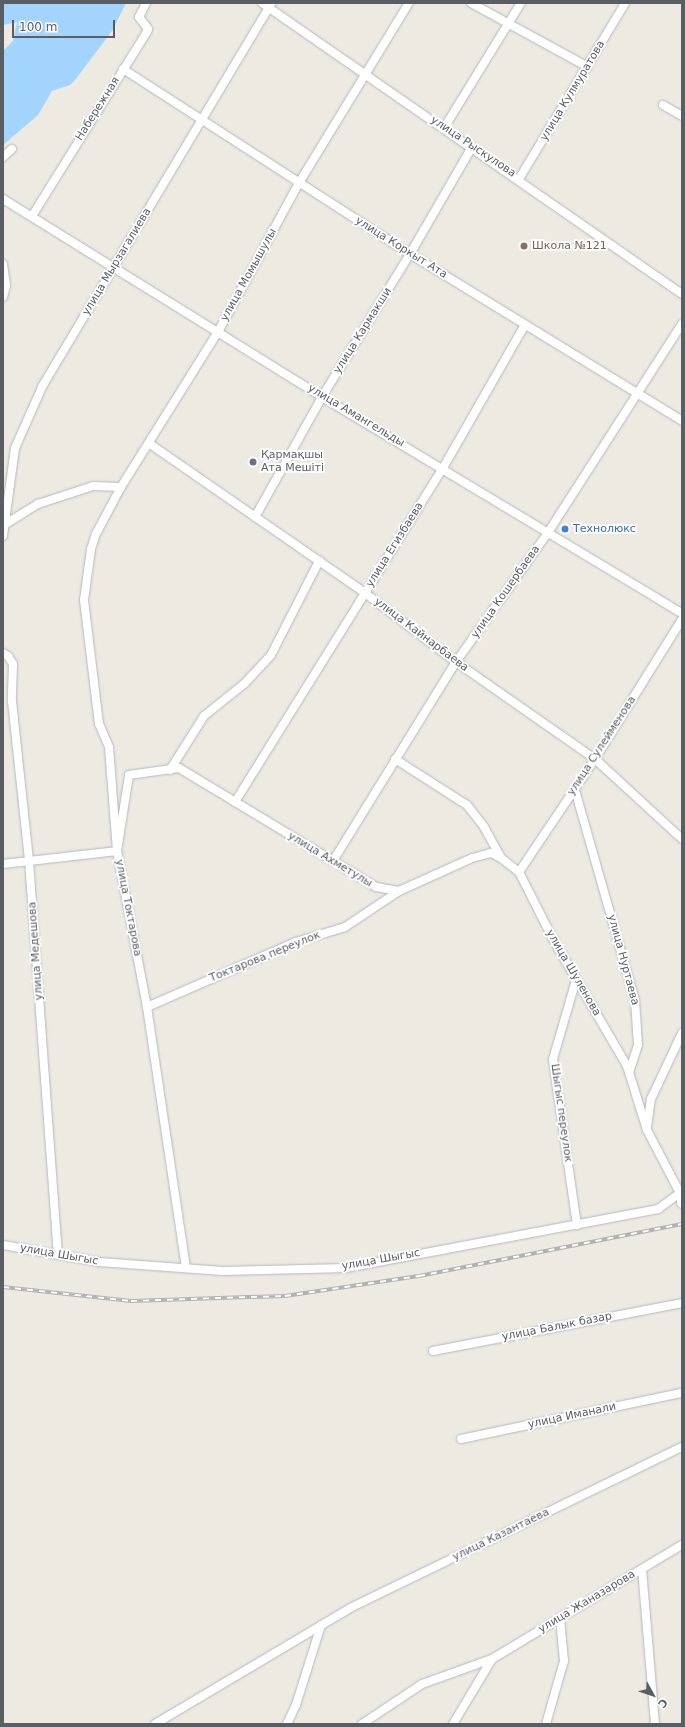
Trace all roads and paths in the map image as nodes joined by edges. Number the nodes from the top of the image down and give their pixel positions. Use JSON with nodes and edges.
{"nodes":[{"id":1,"x":146,"y":3,"type":"edge"},
{"id":2,"x":262,"y":3,"type":"edge"},
{"id":3,"x":408,"y":3,"type":"edge"},
{"id":4,"x":471,"y":3,"type":"edge"},
{"id":5,"x":521,"y":3,"type":"edge"},
{"id":6,"x":625,"y":3,"type":"edge"},
{"id":7,"x":270,"y":5,"type":"edge"},
{"id":8,"x":509,"y":23,"type":"junction"},
{"id":9,"x":588,"y":67,"type":"junction"},
{"id":10,"x":123,"y":70,"type":"junction"},
{"id":11,"x":366,"y":75,"type":"junction"},
{"id":12,"x":663,"y":105,"type":"dead end"},
{"id":13,"x":682,"y":116,"type":"edge"},
{"id":14,"x":202,"y":120,"type":"junction"},
{"id":15,"x":444,"y":128,"type":"junction"},
{"id":16,"x":472,"y":147,"type":"junction"},
{"id":17,"x":12,"y":149,"type":"dead end"},
{"id":18,"x":3,"y":157,"type":"edge"},
{"id":19,"x":519,"y":179,"type":"junction"},
{"id":20,"x":299,"y":183,"type":"junction"},
{"id":21,"x":3,"y":199,"type":"edge"},
{"id":22,"x":32,"y":216,"type":"junction"},
{"id":23,"x":410,"y":254,"type":"junction"},
{"id":24,"x":3,"y":264,"type":"edge"},
{"id":25,"x":114,"y":267,"type":"junction"},
{"id":26,"x":682,"y":294,"type":"edge"},
{"id":27,"x":3,"y":297,"type":"edge"},
{"id":28,"x":682,"y":324,"type":"edge"},
{"id":29,"x":525,"y":325,"type":"junction"},
{"id":30,"x":218,"y":332,"type":"junction"},
{"id":31,"x":638,"y":393,"type":"junction"},
{"id":32,"x":322,"y":397,"type":"junction"},
{"id":33,"x":682,"y":421,"type":"edge"},
{"id":34,"x":150,"y":444,"type":"junction"},
{"id":35,"x":443,"y":468,"type":"junction"},
{"id":36,"x":121,"y":487,"type":"junction"},
{"id":37,"x":255,"y":517,"type":"junction"},
{"id":38,"x":4,"y":525,"type":"junction"},
{"id":39,"x":549,"y":531,"type":"junction"},
{"id":40,"x":3,"y":536,"type":"edge"},
{"id":41,"x":92,"y":549,"type":"joint"},
{"id":42,"x":319,"y":561,"type":"junction"},
{"id":43,"x":365,"y":593,"type":"junction"},
{"id":44,"x":682,"y":612,"type":"edge"},
{"id":45,"x":682,"y":619,"type":"edge"},
{"id":46,"x":3,"y":653,"type":"edge"},
{"id":47,"x":456,"y":662,"type":"junction"},
{"id":48,"x":396,"y":759,"type":"junction"},
{"id":49,"x":595,"y":759,"type":"junction"},
{"id":50,"x":170,"y":770,"type":"junction"},
{"id":51,"x":574,"y":790,"type":"junction"},
{"id":52,"x":235,"y":802,"type":"junction"},
{"id":53,"x":682,"y":840,"type":"edge"},
{"id":54,"x":117,"y":851,"type":"junction"},
{"id":55,"x":501,"y":858,"type":"junction"},
{"id":56,"x":29,"y":861,"type":"junction"},
{"id":57,"x":333,"y":861,"type":"junction"},
{"id":58,"x":3,"y":864,"type":"edge"},
{"id":59,"x":520,"y":872,"type":"junction"},
{"id":60,"x":399,"y":891,"type":"junction"},
{"id":61,"x":576,"y":980,"type":"junction"},
{"id":62,"x":147,"y":1007,"type":"junction"},
{"id":63,"x":682,"y":1033,"type":"edge"},
{"id":64,"x":629,"y":1074,"type":"junction"},
{"id":65,"x":646,"y":1130,"type":"junction"},
{"id":66,"x":682,"y":1195,"type":"edge"},
{"id":67,"x":577,"y":1225,"type":"junction"},
{"id":68,"x":3,"y":1245,"type":"edge"},
{"id":69,"x":58,"y":1255,"type":"junction"},
{"id":70,"x":186,"y":1268,"type":"junction"},
{"id":71,"x":682,"y":1303,"type":"edge"},
{"id":72,"x":433,"y":1351,"type":"dead end"},
{"id":73,"x":682,"y":1393,"type":"edge"},
{"id":74,"x":461,"y":1439,"type":"dead end"},
{"id":75,"x":682,"y":1448,"type":"edge"},
{"id":76,"x":682,"y":1545,"type":"edge"},
{"id":77,"x":642,"y":1569,"type":"junction"},
{"id":78,"x":560,"y":1618,"type":"junction"},
{"id":79,"x":321,"y":1625,"type":"junction"},
{"id":80,"x":492,"y":1659,"type":"junction"},
{"id":81,"x":155,"y":1724,"type":"edge"},
{"id":82,"x":287,"y":1724,"type":"edge"},
{"id":83,"x":362,"y":1724,"type":"edge"},
{"id":84,"x":453,"y":1724,"type":"edge"},
{"id":85,"x":546,"y":1724,"type":"edge"},
{"id":86,"x":655,"y":1724,"type":"edge"}],
"edges":[{"from":1,"to":10,"type":"street","name":"Набережная"},
{"from":2,"to":7,"type":"street","name":"улица Рыскулова"},
{"from":3,"to":11,"type":"street","name":"улица Момышулы"},
{"from":4,"to":8,"type":"street"},
{"from":5,"to":8,"type":"street"},
{"from":6,"to":9,"type":"street","name":"улица Кулмуратова"},
{"from":7,"to":11,"type":"street","name":"улица Рыскулова"},
{"from":7,"to":14,"type":"street","name":"улица Мырзагалиева"},
{"from":8,"to":9,"type":"street"},
{"from":8,"to":15,"type":"street"},
{"from":9,"to":19,"type":"street","name":"улица Кулмуратова"},
{"from":10,"to":14,"type":"street","name":"улица Коркыт Ата"},
{"from":10,"to":22,"type":"street","name":"Набережная"},
{"from":11,"to":15,"type":"street","name":"улица Рыскулова"},
{"from":11,"to":20,"type":"street","name":"улица Момышулы"},
{"from":12,"to":13,"type":"street"},
{"from":14,"to":20,"type":"street","name":"улица Коркыт Ата"},
{"from":14,"to":25,"type":"street","name":"улица Мырзагалиева"},
{"from":15,"to":16,"type":"street","name":"улица Рыскулова"},
{"from":16,"to":19,"type":"street","name":"улица Рыскулова"},
{"from":16,"to":23,"type":"street","name":"улица Кармакши"},
{"from":17,"to":18,"type":"street"},
{"from":19,"to":26,"type":"street","name":"улица Рыскулова"},
{"from":20,"to":23,"type":"street","name":"улица Коркыт Ата"},
{"from":20,"to":30,"type":"street","name":"улица Момышулы"},
{"from":21,"to":22,"type":"street","name":"улица Амангельды"},
{"from":22,"to":25,"type":"street","name":"улица Амангельды"},
{"from":23,"to":29,"type":"street","name":"улица Коркыт Ата"},
{"from":23,"to":32,"type":"street","name":"улица Кармакши"},
{"from":24,"to":27,"type":"street"},
{"from":25,"to":30,"type":"street","name":"улица Амангельды"},
{"from":25,"to":38,"type":"street","name":"улица Мырзагалиева"},
{"from":28,"to":31,"type":"street","name":"улица Кошербаева"},
{"from":29,"to":31,"type":"street","name":"улица Коркыт Ата"},
{"from":29,"to":35,"type":"street","name":"улица Егизбаева"},
{"from":30,"to":32,"type":"street","name":"улица Амангельды"},
{"from":30,"to":34,"type":"street","name":"улица Момышулы"},
{"from":31,"to":33,"type":"street","name":"улица Коркыт Ата"},
{"from":31,"to":39,"type":"street","name":"улица Кошербаева"},
{"from":32,"to":35,"type":"street","name":"улица Амангельды"},
{"from":32,"to":37,"type":"street","name":"улица Кармакши"},
{"from":34,"to":36,"type":"street","name":"улица Момышулы"},
{"from":34,"to":37,"type":"street","name":"улица Кайнарбаева"},
{"from":35,"to":39,"type":"street","name":"улица Амангельды"},
{"from":35,"to":43,"type":"street","name":"улица Егизбаева"},
{"from":36,"to":38,"type":"street"},
{"from":36,"to":41,"type":"street","name":"улица Момышулы"},
{"from":37,"to":42,"type":"street","name":"улица Кайнарбаева"},
{"from":38,"to":40,"type":"street","name":"улица Мырзагалиева"},
{"from":39,"to":44,"type":"street","name":"улица Амангельды"},
{"from":39,"to":47,"type":"street","name":"улица Кошербаева"},
{"from":41,"to":54,"type":"street","name":"улица Токтарова"},
{"from":42,"to":43,"type":"street","name":"улица Кайнарбаева"},
{"from":42,"to":50,"type":"street"},
{"from":43,"to":47,"type":"street","name":"улица Кайнарбаева"},
{"from":43,"to":52,"type":"street","name":"улица Егизбаева"},
{"from":45,"to":49,"type":"street","name":"улица Сулейменова"},
{"from":46,"to":56,"type":"street","name":"улица Медешова"},
{"from":47,"to":48,"type":"street","name":"улица Кошербаева"},
{"from":47,"to":49,"type":"street","name":"улица Кайнарбаева"},
{"from":48,"to":55,"type":"street"},
{"from":48,"to":57,"type":"street","name":"улица Кошербаева"},
{"from":49,"to":51,"type":"street","name":"улица Сулейменова"},
{"from":49,"to":53,"type":"street","name":"улица Кайнарбаева"},
{"from":50,"to":52,"type":"street","name":"улица Ахметулы"},
{"from":50,"to":54,"type":"street","name":"улица Ахметулы"},
{"from":51,"to":59,"type":"street","name":"улица Сулейменова"},
{"from":51,"to":64,"type":"street","name":"улица Нуртаева"},
{"from":52,"to":57,"type":"street","name":"улица Ахметулы"},
{"from":54,"to":56,"type":"street"},
{"from":54,"to":62,"type":"street","name":"улица Токтарова"},
{"from":55,"to":59,"type":"street"},
{"from":55,"to":60,"type":"street"},
{"from":56,"to":58,"type":"street"},
{"from":56,"to":69,"type":"street","name":"улица Медешова"},
{"from":57,"to":60,"type":"street","name":"улица Ахметулы"},
{"from":59,"to":61,"type":"street","name":"улица Шуленова"},
{"from":60,"to":62,"type":"street","name":"Токтарова переулок"},
{"from":61,"to":64,"type":"street","name":"улица Шуленова"},
{"from":61,"to":67,"type":"street","name":"Шыгыс переулок"},
{"from":62,"to":70,"type":"street","name":"улица Токтарова"},
{"from":63,"to":65,"type":"street"},
{"from":64,"to":65,"type":"street"},
{"from":65,"to":66,"type":"street"},
{"from":66,"to":67,"type":"street","name":"улица Шыгыс"},
{"from":67,"to":70,"type":"street","name":"улица Шыгыс"},
{"from":68,"to":69,"type":"street","name":"улица Шыгыс"},
{"from":69,"to":70,"type":"street","name":"улица Шыгыс"},
{"from":71,"to":72,"type":"street","name":"улица Балык базар"},
{"from":73,"to":74,"type":"street","name":"улица Иманали"},
{"from":75,"to":79,"type":"street","name":"улица Казантаева"},
{"from":76,"to":77,"type":"street","name":"улица Жаназарова"},
{"from":77,"to":78,"type":"street","name":"улица Жаназарова"},
{"from":77,"to":86,"type":"street"},
{"from":78,"to":80,"type":"street","name":"улица Жаназарова"},
{"from":78,"to":85,"type":"street"},
{"from":79,"to":81,"type":"street","name":"улица Казантаева"},
{"from":79,"to":82,"type":"street"},
{"from":80,"to":83,"type":"street","name":"улица Жаназарова"},
{"from":80,"to":84,"type":"street","name":"улица Жаназарова"}]}
